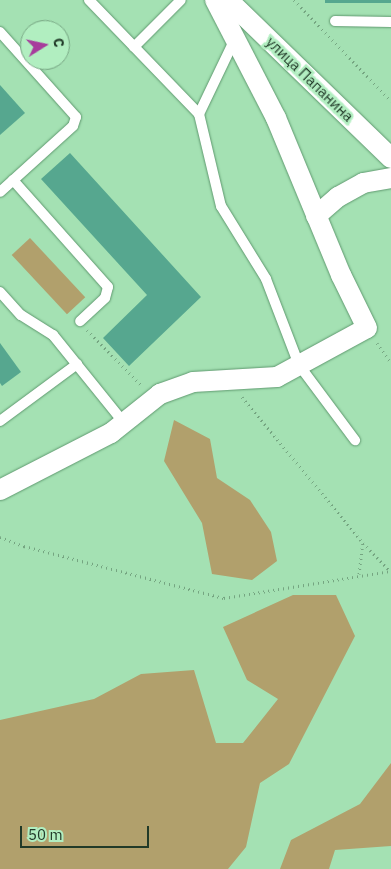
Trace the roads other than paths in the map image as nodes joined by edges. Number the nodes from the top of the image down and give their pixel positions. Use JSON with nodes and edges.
{"nodes":[{"id":1,"x":89,"y":0,"type":"edge"},
{"id":2,"x":181,"y":0,"type":"edge"},
{"id":3,"x":216,"y":0,"type":"edge"},
{"id":4,"x":228,"y":0,"type":"edge"},
{"id":5,"x":335,"y":21,"type":"dead end"},
{"id":6,"x":391,"y":22,"type":"edge"},
{"id":7,"x":0,"y":32,"type":"edge"},
{"id":8,"x":235,"y":39,"type":"junction"},
{"id":9,"x":134,"y":47,"type":"junction"},
{"id":10,"x":199,"y":114,"type":"junction"},
{"id":11,"x":388,"y":152,"type":"edge"},
{"id":12,"x":391,"y":178,"type":"edge"},
{"id":13,"x":13,"y":180,"type":"junction"},
{"id":14,"x":0,"y":192,"type":"edge"},
{"id":15,"x":316,"y":216,"type":"junction"},
{"id":16,"x":0,"y":292,"type":"edge"},
{"id":17,"x":80,"y":321,"type":"road end"},
{"id":18,"x":76,"y":364,"type":"junction"},
{"id":19,"x":299,"y":365,"type":"junction"},
{"id":20,"x":0,"y":421,"type":"edge"},
{"id":21,"x":124,"y":423,"type":"junction"},
{"id":22,"x":355,"y":440,"type":"dead end"},
{"id":23,"x":0,"y":490,"type":"edge"}],
"edges":[{"from":1,"to":9,"type":"lane"},
{"from":2,"to":9,"type":"lane"},
{"from":3,"to":8,"type":"street"},
{"from":4,"to":11,"type":"street","name":"улица Папанина"},
{"from":5,"to":6,"type":"lane"},
{"from":7,"to":13,"type":"lane"},
{"from":8,"to":10,"type":"lane"},
{"from":8,"to":15,"type":"street"},
{"from":9,"to":10,"type":"lane"},
{"from":10,"to":19,"type":"lane"},
{"from":12,"to":15,"type":"street"},
{"from":13,"to":14,"type":"lane"},
{"from":13,"to":17,"type":"lane"},
{"from":15,"to":19,"type":"street"},
{"from":16,"to":18,"type":"lane"},
{"from":18,"to":20,"type":"lane"},
{"from":18,"to":21,"type":"lane"},
{"from":19,"to":21,"type":"street"},
{"from":19,"to":22,"type":"lane"},
{"from":21,"to":23,"type":"street"}]}
